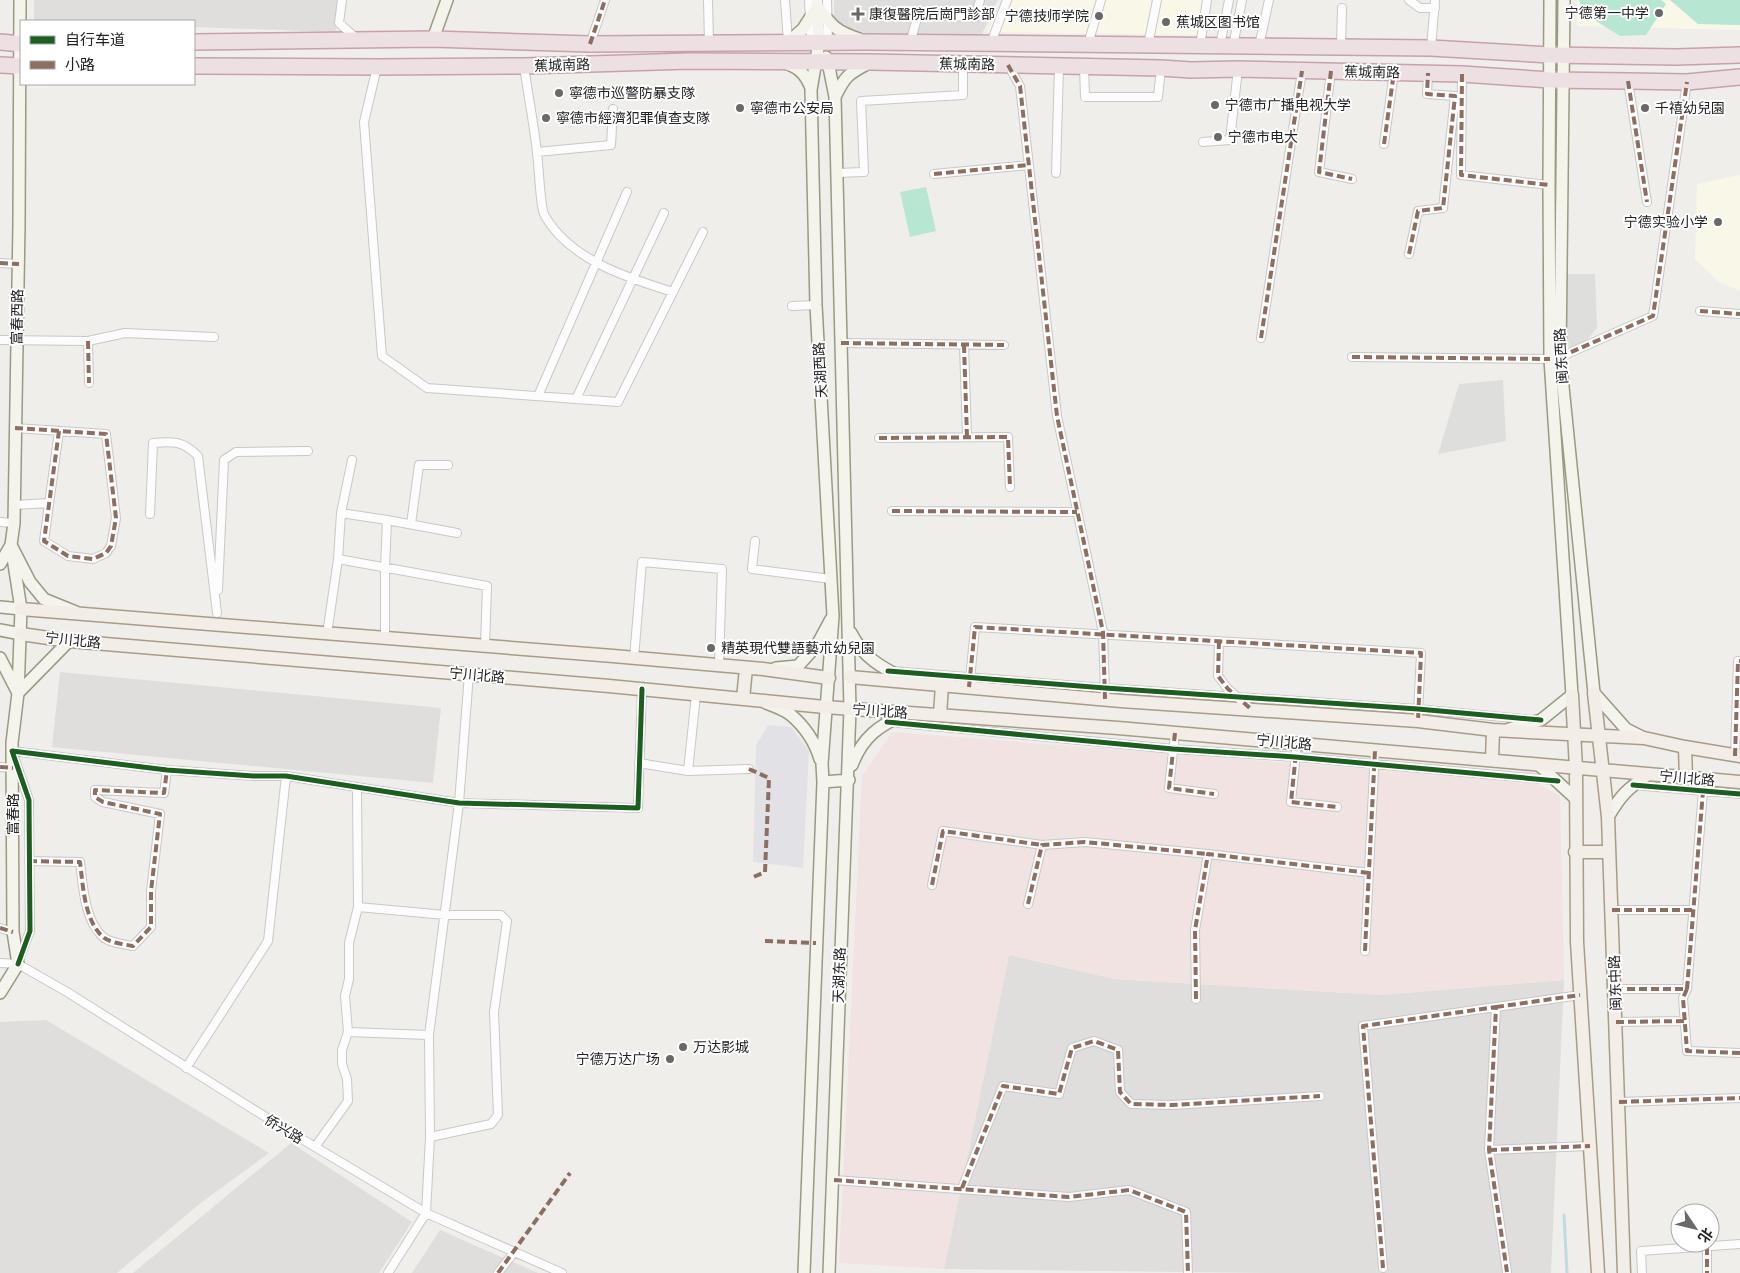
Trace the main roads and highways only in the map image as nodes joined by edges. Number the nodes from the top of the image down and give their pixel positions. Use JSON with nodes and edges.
{"nodes":[{"id":1,"x":20,"y":0,"type":"edge"},
{"id":2,"x":448,"y":0,"type":"edge"},
{"id":3,"x":1550,"y":0,"type":"edge"},
{"id":4,"x":1564,"y":0,"type":"edge"},
{"id":5,"x":818,"y":1,"type":"edge"},
{"id":6,"x":433,"y":39,"type":"junction"},
{"id":7,"x":0,"y":42,"type":"edge"},
{"id":8,"x":195,"y":42,"type":"edge"},
{"id":9,"x":788,"y":42,"type":"junction"},
{"id":10,"x":819,"y":42,"type":"junction"},
{"id":11,"x":866,"y":42,"type":"junction"},
{"id":12,"x":20,"y":44,"type":"edge"},
{"id":13,"x":1556,"y":54,"type":"junction"},
{"id":14,"x":1740,"y":55,"type":"edge"},
{"id":15,"x":775,"y":62,"type":"junction"},
{"id":16,"x":870,"y":62,"type":"junction"},
{"id":17,"x":822,"y":63,"type":"junction"},
{"id":18,"x":0,"y":65,"type":"edge"},
{"id":19,"x":20,"y":66,"type":"edge"},
{"id":20,"x":195,"y":66,"type":"edge"},
{"id":21,"x":1740,"y":77,"type":"edge"},
{"id":22,"x":1556,"y":79,"type":"junction"},
{"id":23,"x":21,"y":85,"type":"edge"},
{"id":24,"x":811,"y":90,"type":"junction"},
{"id":25,"x":835,"y":97,"type":"junction"},
{"id":26,"x":1555,"y":358,"type":"junction"},
{"id":27,"x":11,"y":546,"type":"junction"},
{"id":28,"x":0,"y":564,"type":"edge"},
{"id":29,"x":832,"y":600,"type":"junction"},
{"id":30,"x":848,"y":600,"type":"junction"},
{"id":31,"x":0,"y":606,"type":"edge"},
{"id":32,"x":21,"y":609,"type":"junction"},
{"id":33,"x":80,"y":613,"type":"junction"},
{"id":34,"x":832,"y":616,"type":"junction"},
{"id":35,"x":848,"y":629,"type":"junction"},
{"id":36,"x":0,"y":630,"type":"edge"},
{"id":37,"x":21,"y":634,"type":"junction"},
{"id":38,"x":69,"y":640,"type":"junction"},
{"id":39,"x":0,"y":658,"type":"edge"},
{"id":40,"x":746,"y":668,"type":"junction"},
{"id":41,"x":763,"y":669,"type":"junction"},
{"id":42,"x":850,"y":677,"type":"junction"},
{"id":43,"x":829,"y":678,"type":"junction"},
{"id":44,"x":909,"y":682,"type":"junction"},
{"id":45,"x":942,"y":685,"type":"junction"},
{"id":46,"x":18,"y":693,"type":"junction"},
{"id":47,"x":1594,"y":693,"type":"junction"},
{"id":48,"x":1572,"y":694,"type":"junction"},
{"id":49,"x":743,"y":699,"type":"junction"},
{"id":50,"x":762,"y":701,"type":"junction"},
{"id":51,"x":825,"y":707,"type":"junction"},
{"id":52,"x":850,"y":708,"type":"junction"},
{"id":53,"x":906,"y":713,"type":"junction"},
{"id":54,"x":940,"y":715,"type":"junction"},
{"id":55,"x":1498,"y":730,"type":"junction"},
{"id":56,"x":1574,"y":734,"type":"junction"},
{"id":57,"x":1599,"y":737,"type":"junction"},
{"id":58,"x":1644,"y":738,"type":"junction"},
{"id":59,"x":1685,"y":747,"type":"junction"},
{"id":60,"x":1738,"y":756,"type":"edge"},
{"id":61,"x":1492,"y":760,"type":"junction"},
{"id":62,"x":822,"y":764,"type":"junction"},
{"id":63,"x":1539,"y":765,"type":"junction"},
{"id":64,"x":1576,"y":768,"type":"junction"},
{"id":65,"x":1602,"y":770,"type":"junction"},
{"id":66,"x":1649,"y":774,"type":"junction"},
{"id":67,"x":849,"y":777,"type":"junction"},
{"id":68,"x":1686,"y":779,"type":"junction"},
{"id":69,"x":823,"y":782,"type":"junction"},
{"id":70,"x":1740,"y":782,"type":"edge"},
{"id":71,"x":1575,"y":798,"type":"junction"},
{"id":72,"x":1608,"y":817,"type":"junction"},
{"id":73,"x":1575,"y":852,"type":"junction"},
{"id":74,"x":1608,"y":852,"type":"junction"},
{"id":75,"x":0,"y":993,"type":"edge"},
{"id":76,"x":804,"y":1273,"type":"edge"},
{"id":77,"x":829,"y":1273,"type":"edge"},
{"id":78,"x":1598,"y":1273,"type":"edge"},
{"id":79,"x":1624,"y":1273,"type":"edge"}],
"edges":[{"from":1,"to":12,"type":"main road","name":"富春西路"},
{"from":2,"to":6,"type":"main road"},
{"from":3,"to":13,"type":"main road","name":"闽东西路"},
{"from":4,"to":13,"type":"main road","name":"闽东西路"},
{"from":5,"to":9,"type":"main road"},
{"from":5,"to":10,"type":"main road"},
{"from":5,"to":11,"type":"main road"},
{"from":6,"to":8,"type":"highway","name":"蕉城南路"},
{"from":6,"to":9,"type":"highway","name":"蕉城南路"},
{"from":7,"to":12,"type":"highway"},
{"from":9,"to":10,"type":"highway","name":"蕉城南路"},
{"from":10,"to":11,"type":"highway","name":"蕉城南路"},
{"from":10,"to":17,"type":"main road"},
{"from":11,"to":13,"type":"highway","name":"蕉城南路"},
{"from":13,"to":14,"type":"highway","name":"蕉城南路"},
{"from":13,"to":22,"type":"main road","name":"闽东西路"},
{"from":15,"to":17,"type":"highway","name":"蕉城南路"},
{"from":15,"to":20,"type":"highway","name":"蕉城南路"},
{"from":15,"to":24,"type":"main road"},
{"from":16,"to":17,"type":"highway","name":"蕉城南路"},
{"from":16,"to":22,"type":"highway","name":"蕉城南路"},
{"from":16,"to":25,"type":"main road"},
{"from":17,"to":24,"type":"main road","name":"天湖西路"},
{"from":17,"to":25,"type":"main road","name":"天湖西路"},
{"from":18,"to":19,"type":"highway"},
{"from":21,"to":22,"type":"highway","name":"蕉城南路"},
{"from":22,"to":26,"type":"main road","name":"闽东西路"},
{"from":22,"to":26,"type":"main road","name":"闽东西路"},
{"from":23,"to":27,"type":"main road","name":"富春西路"},
{"from":24,"to":29,"type":"main road","name":"天湖西路"},
{"from":25,"to":30,"type":"main road","name":"天湖西路"},
{"from":26,"to":47,"type":"main road","name":"闽东西路"},
{"from":26,"to":48,"type":"main road","name":"闽东西路"},
{"from":27,"to":28,"type":"main road"},
{"from":27,"to":32,"type":"main road","name":"富春西路"},
{"from":27,"to":33,"type":"main road"},
{"from":29,"to":30,"type":"main road"},
{"from":29,"to":34,"type":"main road","name":"天湖西路"},
{"from":30,"to":35,"type":"main road","name":"天湖西路"},
{"from":31,"to":32,"type":"main road"},
{"from":32,"to":33,"type":"main road","name":"宁川北路"},
{"from":32,"to":37,"type":"main road","name":"富春西路"},
{"from":33,"to":40,"type":"main road","name":"宁川北路"},
{"from":34,"to":41,"type":"main road"},
{"from":34,"to":43,"type":"main road","name":"天湖西路"},
{"from":35,"to":42,"type":"main road","name":"天湖西路"},
{"from":35,"to":44,"type":"main road"},
{"from":36,"to":37,"type":"main road"},
{"from":37,"to":38,"type":"main road","name":"宁川北路"},
{"from":37,"to":46,"type":"main road","name":"富春路"},
{"from":38,"to":46,"type":"main road"},
{"from":38,"to":49,"type":"main road","name":"宁川北路"},
{"from":39,"to":46,"type":"main road"},
{"from":40,"to":41,"type":"main road","name":"宁川北路"},
{"from":40,"to":49,"type":"main road"},
{"from":41,"to":43,"type":"main road","name":"宁川北路"},
{"from":42,"to":43,"type":"main road","name":"宁川北路"},
{"from":42,"to":44,"type":"main road","name":"宁川北路"},
{"from":42,"to":52,"type":"main road","name":"天湖东路"},
{"from":43,"to":51,"type":"main road","name":"天湖东路"},
{"from":44,"to":45,"type":"main road","name":"宁川北路"},
{"from":45,"to":54,"type":"main road"},
{"from":45,"to":55,"type":"main road","name":"宁川北路"},
{"from":46,"to":75,"type":"main road","name":"富春路"},
{"from":47,"to":57,"type":"main road","name":"闽东中路"},
{"from":47,"to":58,"type":"main road"},
{"from":48,"to":55,"type":"main road"},
{"from":48,"to":56,"type":"main road"},
{"from":49,"to":50,"type":"main road","name":"宁川北路"},
{"from":50,"to":51,"type":"main road","name":"宁川北路"},
{"from":50,"to":62,"type":"main road"},
{"from":51,"to":52,"type":"main road","name":"宁川北路"},
{"from":51,"to":62,"type":"main road","name":"天湖东路"},
{"from":52,"to":53,"type":"main road","name":"宁川北路"},
{"from":52,"to":67,"type":"main road","name":"天湖东路"},
{"from":53,"to":54,"type":"main road","name":"宁川北路"},
{"from":53,"to":67,"type":"main road"},
{"from":54,"to":61,"type":"main road","name":"宁川北路"},
{"from":55,"to":56,"type":"main road","name":"宁川北路"},
{"from":55,"to":61,"type":"main road"},
{"from":56,"to":57,"type":"main road","name":"宁川北路"},
{"from":56,"to":64,"type":"main road"},
{"from":57,"to":58,"type":"main road","name":"宁川北路"},
{"from":57,"to":65,"type":"main road","name":"闽东中路"},
{"from":58,"to":59,"type":"main road","name":"宁川北路"},
{"from":59,"to":60,"type":"main road","name":"宁川北路"},
{"from":59,"to":68,"type":"main road"},
{"from":61,"to":63,"type":"main road","name":"宁川北路"},
{"from":62,"to":69,"type":"main road","name":"天湖东路"},
{"from":63,"to":64,"type":"main road","name":"宁川北路"},
{"from":63,"to":71,"type":"main road"},
{"from":64,"to":65,"type":"main road","name":"宁川北路"},
{"from":64,"to":71,"type":"main road"},
{"from":65,"to":66,"type":"main road","name":"宁川北路"},
{"from":65,"to":72,"type":"main road","name":"闽东中路"},
{"from":66,"to":68,"type":"main road","name":"宁川北路"},
{"from":66,"to":72,"type":"main road"},
{"from":67,"to":69,"type":"main road"},
{"from":67,"to":77,"type":"main road","name":"天湖东路"},
{"from":68,"to":70,"type":"main road","name":"宁川北路"},
{"from":69,"to":76,"type":"main road","name":"天湖东路"},
{"from":71,"to":73,"type":"main road"},
{"from":72,"to":74,"type":"main road","name":"闽东中路"},
{"from":73,"to":74,"type":"main road"},
{"from":73,"to":78,"type":"main road"},
{"from":74,"to":79,"type":"main road","name":"闽东中路"}]}
